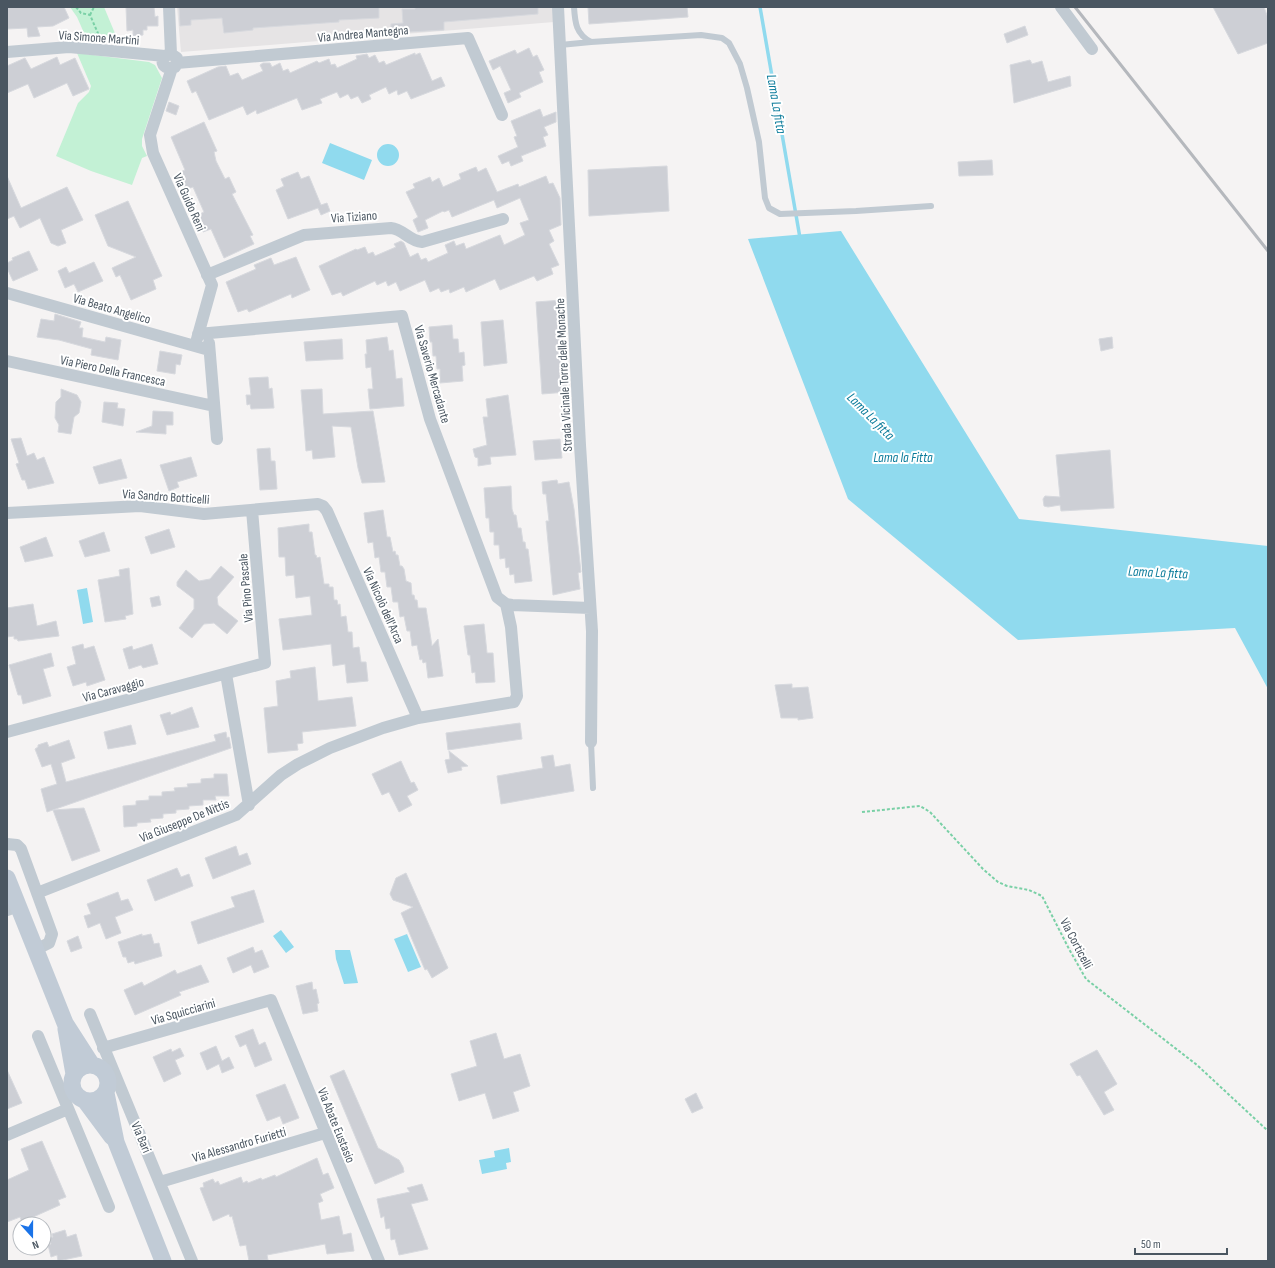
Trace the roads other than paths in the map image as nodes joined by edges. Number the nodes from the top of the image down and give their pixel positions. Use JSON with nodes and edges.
{"nodes":[{"id":1,"x":169,"y":7,"type":"edge"},
{"id":2,"x":558,"y":7,"type":"edge"},
{"id":3,"x":574,"y":7,"type":"edge"},
{"id":4,"x":1061,"y":7,"type":"edge"},
{"id":5,"x":591,"y":42,"type":"junction"},
{"id":6,"x":560,"y":45,"type":"junction"},
{"id":7,"x":1092,"y":49,"type":"dead end"},
{"id":8,"x":7,"y":52,"type":"edge"},
{"id":9,"x":171,"y":60,"type":"junction"},
{"id":10,"x":502,"y":115,"type":"dead end"},
{"id":11,"x":931,"y":206,"type":"dead end"},
{"id":12,"x":503,"y":219,"type":"dead end"},
{"id":13,"x":207,"y":275,"type":"junction"},
{"id":14,"x":7,"y":293,"type":"edge"},
{"id":15,"x":200,"y":338,"type":"junction"},
{"id":16,"x":7,"y":361,"type":"edge"},
{"id":17,"x":214,"y":406,"type":"junction"},
{"id":18,"x":217,"y":439,"type":"dead end"},
{"id":19,"x":323,"y":506,"type":"joint"},
{"id":20,"x":252,"y":510,"type":"junction"},
{"id":21,"x":7,"y":512,"type":"edge"},
{"id":22,"x":506,"y":604,"type":"junction"},
{"id":23,"x":590,"y":608,"type":"junction"},
{"id":24,"x":265,"y":663,"type":"joint"},
{"id":25,"x":226,"y":674,"type":"junction"},
{"id":26,"x":418,"y":718,"type":"junction"},
{"id":27,"x":7,"y":732,"type":"edge"},
{"id":28,"x":592,"y":742,"type":"joint"},
{"id":29,"x":593,"y":788,"type":"dead end"},
{"id":30,"x":249,"y":806,"type":"junction"},
{"id":31,"x":7,"y":844,"type":"edge"},
{"id":32,"x":7,"y":878,"type":"edge"},
{"id":33,"x":37,"y":893,"type":"junction"},
{"id":34,"x":12,"y":908,"type":"edge"},
{"id":35,"x":35,"y":950,"type":"junction"},
{"id":36,"x":271,"y":1000,"type":"joint"},
{"id":37,"x":90,"y":1014,"type":"dead end"},
{"id":38,"x":65,"y":1023,"type":"junction"},
{"id":39,"x":38,"y":1036,"type":"dead end"},
{"id":40,"x":103,"y":1048,"type":"junction"},
{"id":41,"x":92,"y":1065,"type":"junction"},
{"id":42,"x":110,"y":1074,"type":"junction"},
{"id":43,"x":70,"y":1087,"type":"junction"},
{"id":44,"x":106,"y":1093,"type":"junction"},
{"id":45,"x":86,"y":1102,"type":"junction"},
{"id":46,"x":68,"y":1109,"type":"junction"},
{"id":47,"x":325,"y":1133,"type":"junction"},
{"id":48,"x":7,"y":1135,"type":"edge"},
{"id":49,"x":116,"y":1142,"type":"junction"},
{"id":50,"x":160,"y":1182,"type":"junction"},
{"id":51,"x":108,"y":1207,"type":"dead end"},
{"id":52,"x":163,"y":1261,"type":"edge"},
{"id":53,"x":192,"y":1261,"type":"edge"},
{"id":54,"x":379,"y":1261,"type":"edge"}],
"edges":[{"from":1,"to":9,"type":"street","name":"Via Guido Reni"},
{"from":2,"to":6,"type":"street","name":"Strada Vicinale Torre delle Monache"},
{"from":3,"to":5,"type":"lane"},
{"from":4,"to":7,"type":"street"},
{"from":5,"to":6,"type":"lane"},
{"from":5,"to":11,"type":"lane"},
{"from":6,"to":23,"type":"street","name":"Strada Vicinale Torre delle Monache"},
{"from":8,"to":9,"type":"street","name":"Via Simone Martini"},
{"from":9,"to":10,"type":"street","name":"Via Andrea Mantegna"},
{"from":9,"to":13,"type":"street","name":"Via Guido Reni"},
{"from":12,"to":13,"type":"street","name":"Via Tiziano"},
{"from":13,"to":15,"type":"street","name":"Via Guido Reni"},
{"from":14,"to":15,"type":"street","name":"Via Beato Angelico"},
{"from":15,"to":17,"type":"street","name":"Via Beato Angelico"},
{"from":15,"to":22,"type":"street","name":"Via Saverio Mercadante"},
{"from":16,"to":17,"type":"street","name":"Via Piero Della Francesca"},
{"from":17,"to":18,"type":"street"},
{"from":19,"to":20,"type":"street","name":"Via Sandro Botticelli"},
{"from":19,"to":26,"type":"street","name":"Via Nicolò dell'Arca"},
{"from":20,"to":21,"type":"street","name":"Via Sandro Botticelli"},
{"from":20,"to":24,"type":"street","name":"Via Pino Pascale"},
{"from":22,"to":23,"type":"street"},
{"from":22,"to":26,"type":"street"},
{"from":23,"to":28,"type":"street","name":"Strada Vicinale Torre delle Monache"},
{"from":24,"to":25,"type":"street","name":"Via Caravaggio"},
{"from":25,"to":27,"type":"street","name":"Via Caravaggio"},
{"from":25,"to":30,"type":"street"},
{"from":26,"to":30,"type":"street","name":"Via Giuseppe De Nittis"},
{"from":28,"to":29,"type":"lane"},
{"from":30,"to":33,"type":"street","name":"Via Giuseppe De Nittis"},
{"from":31,"to":33,"type":"street"},
{"from":32,"to":34,"type":"main road","name":"Via Bari"},
{"from":33,"to":35,"type":"street"},
{"from":34,"to":35,"type":"main road","name":"Via Bari"},
{"from":35,"to":38,"type":"main road","name":"Via Bari"},
{"from":36,"to":40,"type":"street","name":"Via Squicciarini"},
{"from":36,"to":47,"type":"street","name":"Via Abate Eustasio"},
{"from":37,"to":40,"type":"street","name":"Via Bari"},
{"from":38,"to":41,"type":"main road","name":"Via Bari"},
{"from":38,"to":43,"type":"main road","name":"Via Bari"},
{"from":39,"to":43,"type":"street","name":"Via Bari"},
{"from":40,"to":42,"type":"street","name":"Via Bari"},
{"from":41,"to":42,"type":"main road","name":"Via Bari"},
{"from":41,"to":43,"type":"main road"},
{"from":42,"to":44,"type":"main road","name":"Via Bari"},
{"from":42,"to":50,"type":"street","name":"Via Bari"},
{"from":43,"to":45,"type":"main road","name":"Via Bari"},
{"from":43,"to":46,"type":"street","name":"Via Bari"},
{"from":44,"to":45,"type":"main road"},
{"from":44,"to":49,"type":"main road","name":"Via Bari"},
{"from":45,"to":49,"type":"main road","name":"Via Bari"},
{"from":46,"to":48,"type":"street"},
{"from":46,"to":51,"type":"street","name":"Via Bari"},
{"from":47,"to":50,"type":"street","name":"Via Alessandro Furietti"},
{"from":47,"to":54,"type":"street","name":"Via Abate Eustasio"},
{"from":49,"to":52,"type":"main road","name":"Via Bari"},
{"from":50,"to":53,"type":"street","name":"Via Bari"}]}
